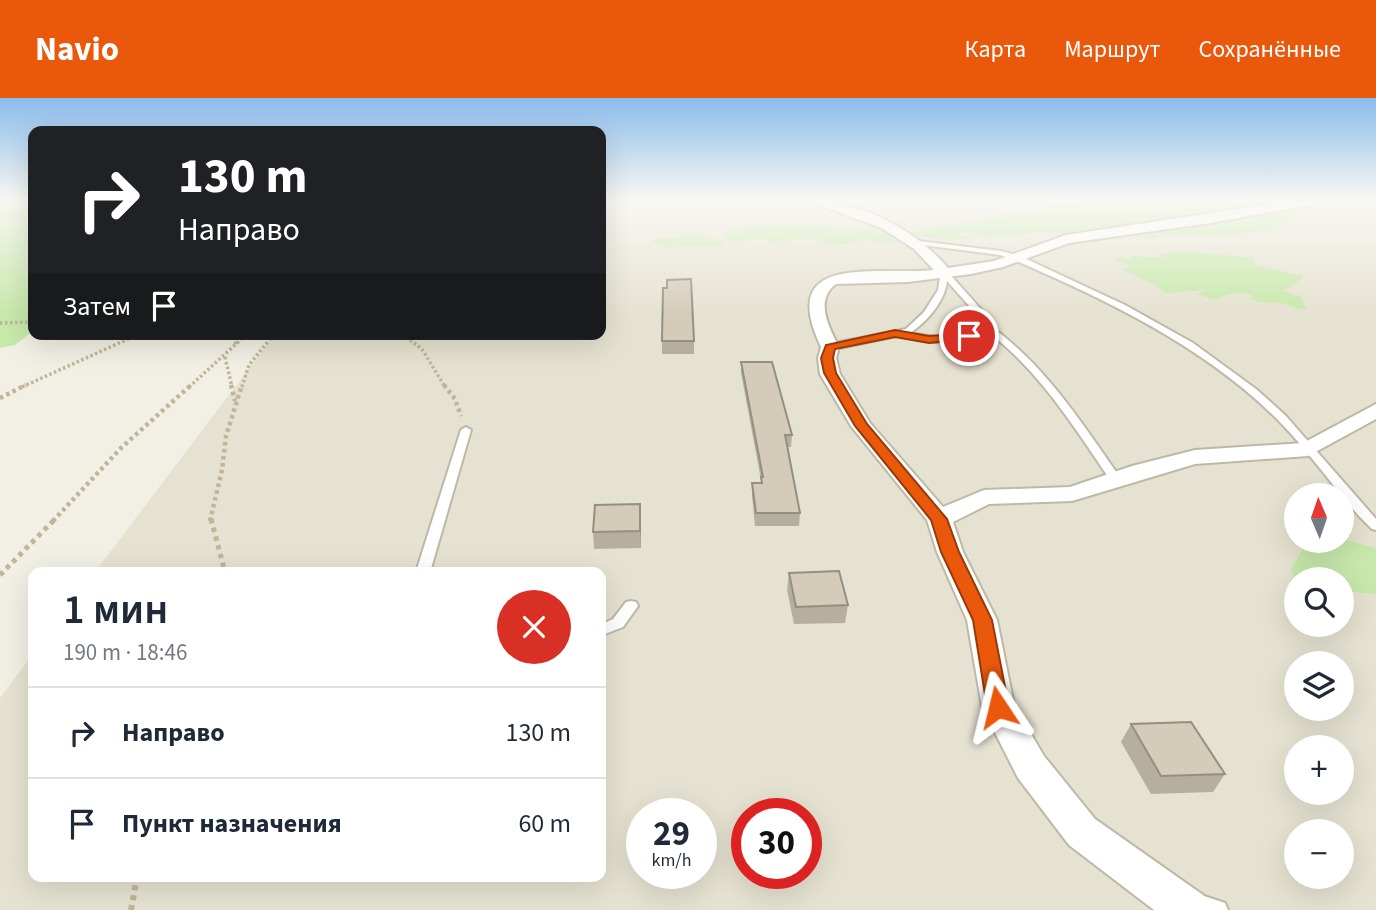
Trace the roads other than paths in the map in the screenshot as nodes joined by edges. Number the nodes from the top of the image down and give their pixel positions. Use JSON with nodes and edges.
{"nodes":[{"id":1,"x":905,"y":239,"type":"edge"},
{"id":2,"x":1067,"y":239,"type":"edge"},
{"id":3,"x":910,"y":242,"type":"junction"},
{"id":4,"x":1017,"y":258,"type":"junction"},
{"id":5,"x":944,"y":273,"type":"junction"},
{"id":6,"x":984,"y":325,"type":"junction"},
{"id":7,"x":895,"y":333,"type":"junction"},
{"id":8,"x":830,"y":347,"type":"junction"},
{"id":9,"x":1376,"y":410,"type":"edge"},
{"id":10,"x":466,"y":430,"type":"road end"},
{"id":11,"x":1308,"y":449,"type":"junction"},
{"id":12,"x":1115,"y":479,"type":"junction"},
{"id":13,"x":939,"y":519,"type":"junction"},
{"id":14,"x":1376,"y":526,"type":"edge"},
{"id":15,"x":425,"y":567,"type":"edge"},
{"id":16,"x":631,"y":606,"type":"dead end"},
{"id":17,"x":606,"y":629,"type":"edge"},
{"id":18,"x":1178,"y":902,"type":"edge"},
{"id":19,"x":1218,"y":910,"type":"edge"}],
"edges":[{"from":1,"to":3,"type":"street"},
{"from":2,"to":4,"type":"street"},
{"from":3,"to":4,"type":"lane"},
{"from":3,"to":5,"type":"street"},
{"from":4,"to":5,"type":"street"},
{"from":4,"to":11,"type":"lane"},
{"from":5,"to":6,"type":"lane"},
{"from":5,"to":7,"type":"lane"},
{"from":5,"to":8,"type":"street"},
{"from":6,"to":7,"type":"lane"},
{"from":6,"to":12,"type":"lane"},
{"from":7,"to":8,"type":"lane"},
{"from":8,"to":13,"type":"street"},
{"from":9,"to":11,"type":"street"},
{"from":10,"to":15,"type":"lane"},
{"from":11,"to":12,"type":"street"},
{"from":11,"to":14,"type":"lane"},
{"from":12,"to":13,"type":"street"},
{"from":13,"to":18,"type":"street"},
{"from":16,"to":17,"type":"lane"},
{"from":18,"to":19,"type":"lane"}]}
